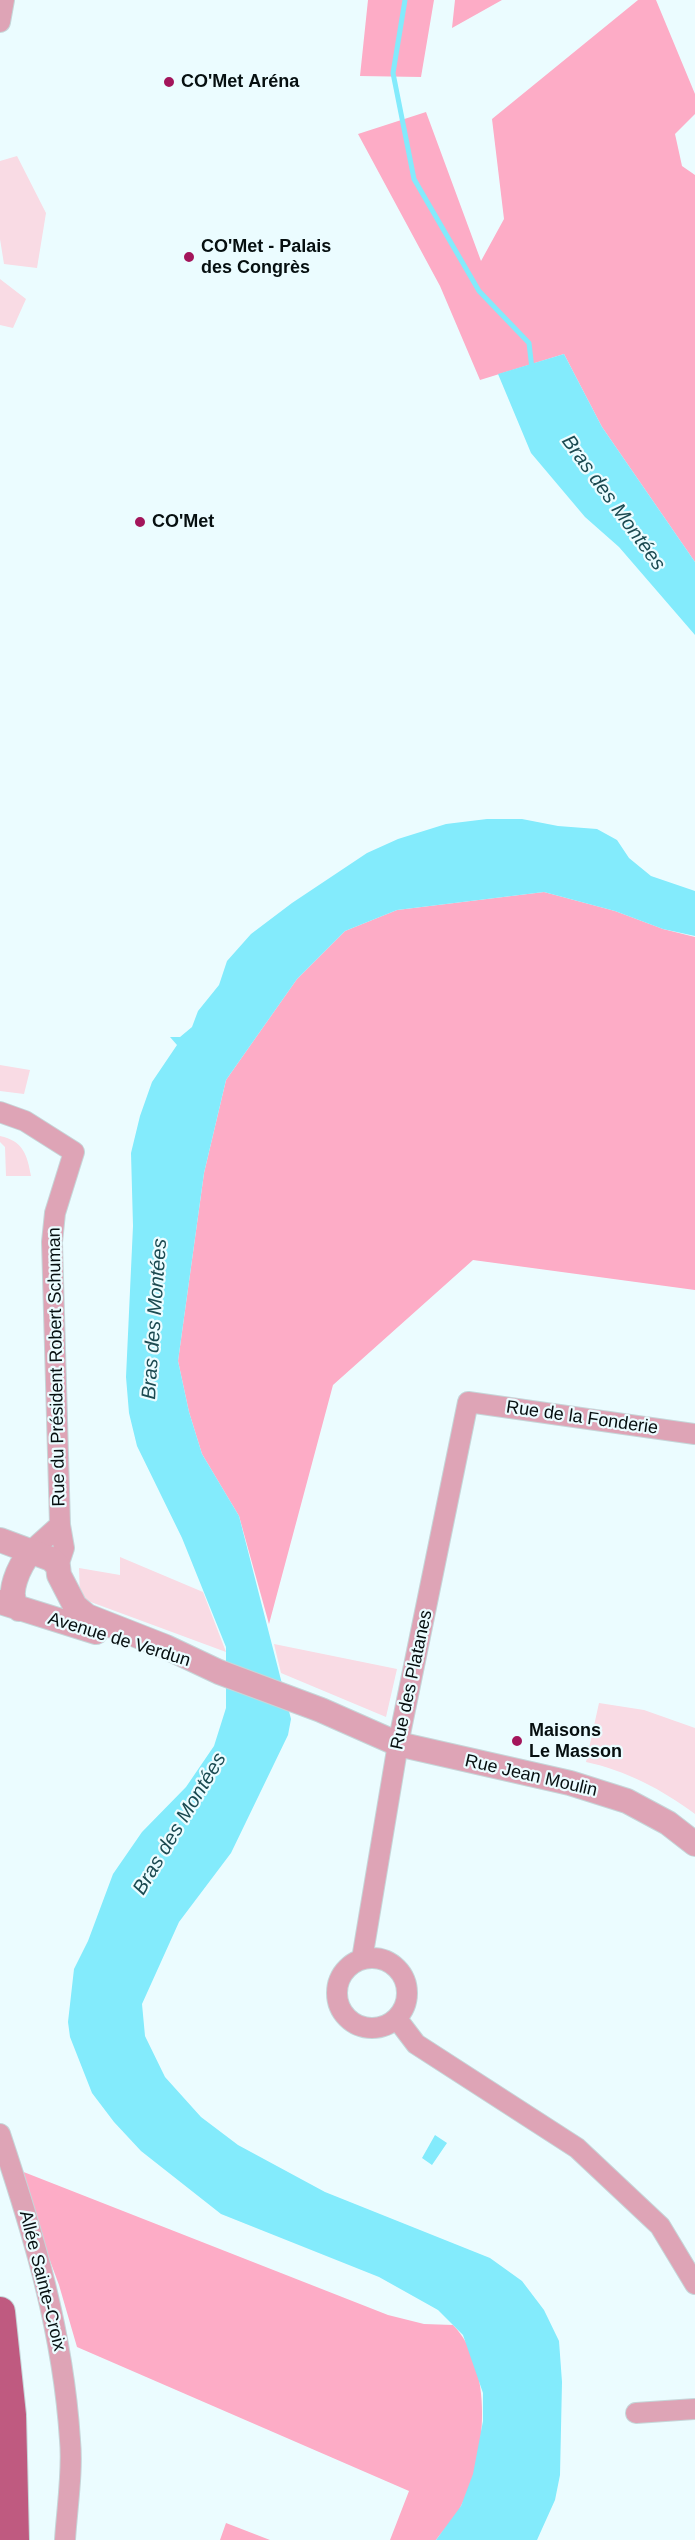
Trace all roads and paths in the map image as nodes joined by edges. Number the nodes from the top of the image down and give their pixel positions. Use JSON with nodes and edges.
{"nodes":[{"id":1,"x":4,"y":0,"type":"edge"},
{"id":2,"x":0,"y":22,"type":"edge"},
{"id":3,"x":0,"y":1112,"type":"edge"},
{"id":4,"x":468,"y":1402,"type":"joint"},
{"id":5,"x":695,"y":1434,"type":"edge"},
{"id":6,"x":60,"y":1525,"type":"junction"},
{"id":7,"x":0,"y":1540,"type":"edge"},
{"id":8,"x":31,"y":1551,"type":"junction"},
{"id":9,"x":58,"y":1570,"type":"junction"},
{"id":10,"x":17,"y":1608,"type":"edge"},
{"id":11,"x":213,"y":1669,"type":"junction"},
{"id":12,"x":292,"y":1698,"type":"joint"},
{"id":13,"x":398,"y":1744,"type":"junction"},
{"id":14,"x":695,"y":1844,"type":"edge"},
{"id":15,"x":362,"y":1959,"type":"junction"},
{"id":16,"x":397,"y":2019,"type":"junction"},
{"id":17,"x":0,"y":2134,"type":"edge"},
{"id":18,"x":695,"y":2284,"type":"edge"},
{"id":19,"x":0,"y":2312,"type":"edge"},
{"id":20,"x":695,"y":2409,"type":"edge"},
{"id":21,"x":636,"y":2413,"type":"dead end"},
{"id":22,"x":14,"y":2540,"type":"edge"},
{"id":23,"x":65,"y":2540,"type":"edge"}],
"edges":[{"from":1,"to":2,"type":"street"},
{"from":3,"to":6,"type":"street","name":"Rue du Président Robert Schuman"},
{"from":4,"to":5,"type":"street","name":"Rue de la Fonderie"},
{"from":4,"to":13,"type":"street","name":"Rue des Platanes"},
{"from":6,"to":8,"type":"street","name":"Rue du Président Robert Schuman"},
{"from":6,"to":9,"type":"street","name":"Rue du Président Robert Schuman"},
{"from":7,"to":8,"type":"street"},
{"from":8,"to":9,"type":"street"},
{"from":8,"to":10,"type":"street"},
{"from":9,"to":10,"type":"street","name":"Avenue de Verdun"},
{"from":9,"to":11,"type":"street","name":"Avenue de Verdun"},
{"from":10,"to":11,"type":"street","name":"Avenue de Verdun"},
{"from":11,"to":12,"type":"street","name":"Avenue de Verdun"},
{"from":12,"to":13,"type":"street","name":"Rue Jean Moulin"},
{"from":13,"to":14,"type":"street","name":"Rue Jean Moulin"},
{"from":13,"to":15,"type":"street","name":"Rue des Platanes"},
{"from":15,"to":16,"type":"street"},
{"from":15,"to":16,"type":"street"},
{"from":16,"to":18,"type":"street"},
{"from":17,"to":23,"type":"street","name":"Allée Sainte-Croix"},
{"from":19,"to":22,"type":"main road"},
{"from":20,"to":21,"type":"street"}]}
